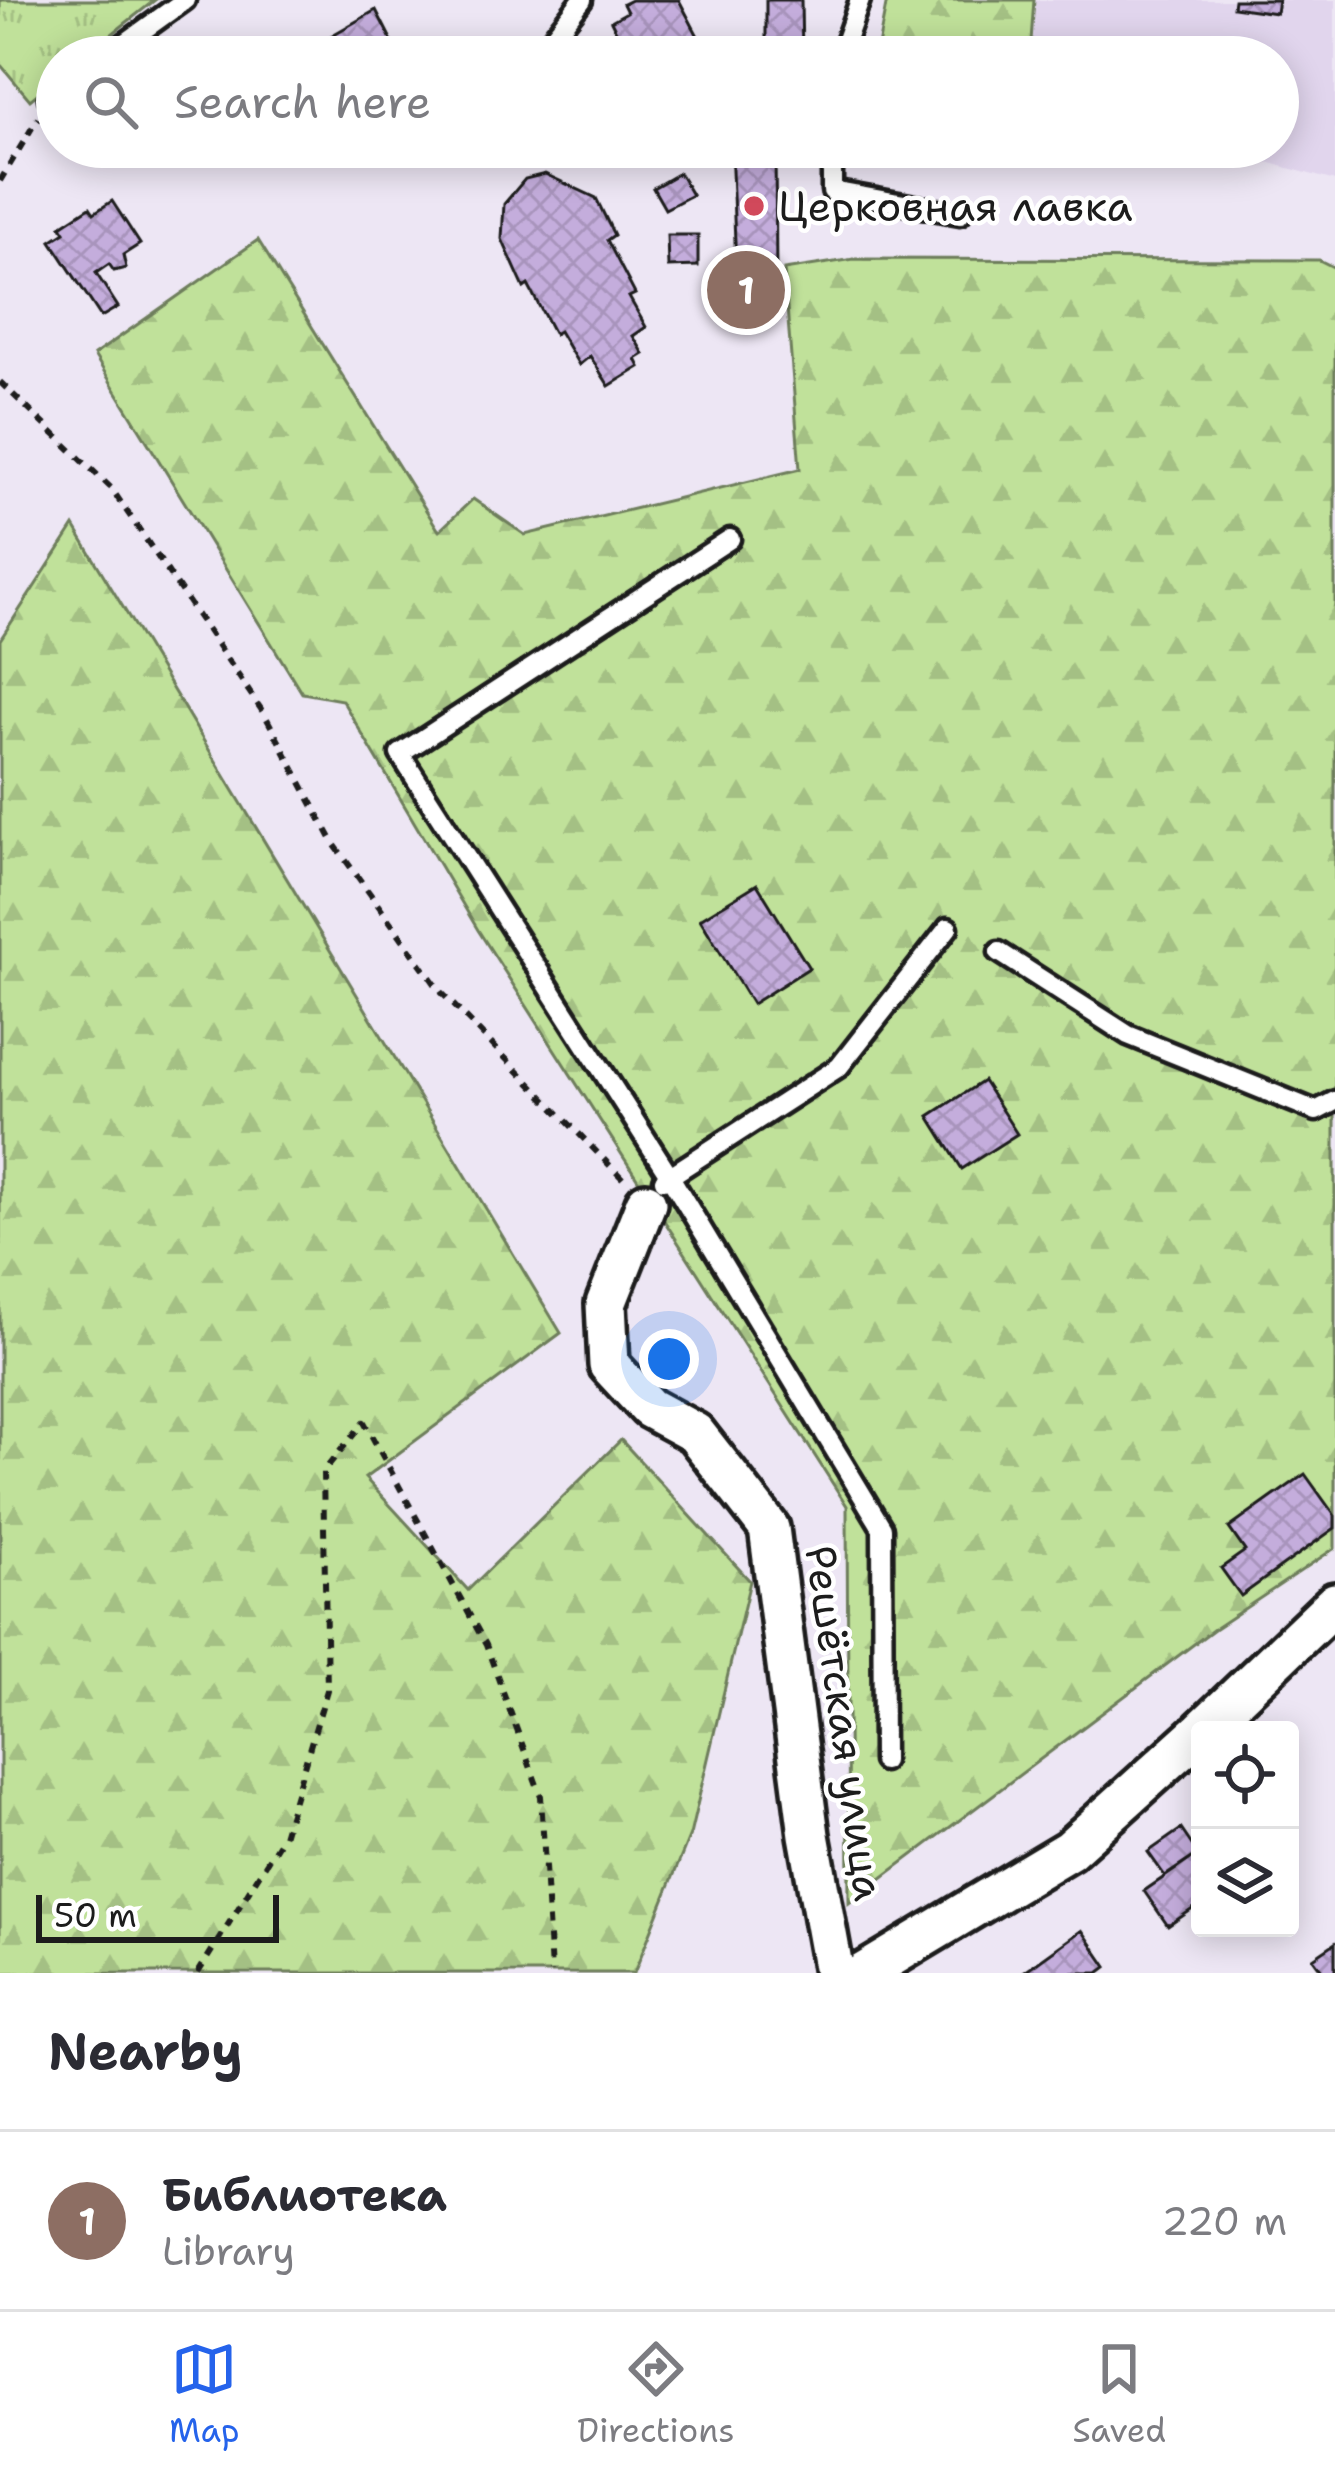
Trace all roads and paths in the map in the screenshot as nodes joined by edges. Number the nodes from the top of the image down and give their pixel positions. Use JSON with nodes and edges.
{"nodes":[{"id":1,"x":185,"y":0,"type":"edge"},
{"id":2,"x":582,"y":0,"type":"edge"},
{"id":3,"x":860,"y":0,"type":"edge"},
{"id":4,"x":135,"y":36,"type":"edge"},
{"id":5,"x":554,"y":36,"type":"edge"},
{"id":6,"x":847,"y":36,"type":"edge"},
{"id":7,"x":36,"y":123,"type":"edge"},
{"id":8,"x":832,"y":168,"type":"edge"},
{"id":9,"x":0,"y":181,"type":"edge"},
{"id":10,"x":960,"y":214,"type":"dead end"},
{"id":11,"x":0,"y":382,"type":"edge"},
{"id":12,"x":730,"y":539,"type":"dead end"},
{"id":13,"x":948,"y":928,"type":"dead end"},
{"id":14,"x":999,"y":952,"type":"dead end"},
{"id":15,"x":1335,"y":1102,"type":"edge"},
{"id":16,"x":657,"y":1189,"type":"junction"},
{"id":17,"x":1335,"y":1603,"type":"edge"},
{"id":18,"x":1211,"y":1721,"type":"edge"},
{"id":19,"x":1191,"y":1740,"type":"edge"},
{"id":20,"x":884,"y":1761,"type":"dead end"},
{"id":21,"x":198,"y":1973,"type":"edge"},
{"id":22,"x":551,"y":1973,"type":"edge"},
{"id":23,"x":834,"y":1973,"type":"edge"},
{"id":24,"x":864,"y":1973,"type":"edge"}],
"edges":[{"from":1,"to":4,"type":"lane"},
{"from":2,"to":5,"type":"lane"},
{"from":3,"to":6,"type":"lane"},
{"from":7,"to":9,"type":"path"},
{"from":8,"to":10,"type":"lane"},
{"from":11,"to":16,"type":"path"},
{"from":12,"to":16,"type":"lane"},
{"from":13,"to":16,"type":"lane"},
{"from":14,"to":15,"type":"lane"},
{"from":16,"to":20,"type":"lane"},
{"from":16,"to":23,"type":"street","name":"Решётская улица"},
{"from":17,"to":18,"type":"street"},
{"from":19,"to":24,"type":"street"},
{"from":21,"to":22,"type":"path"}]}
